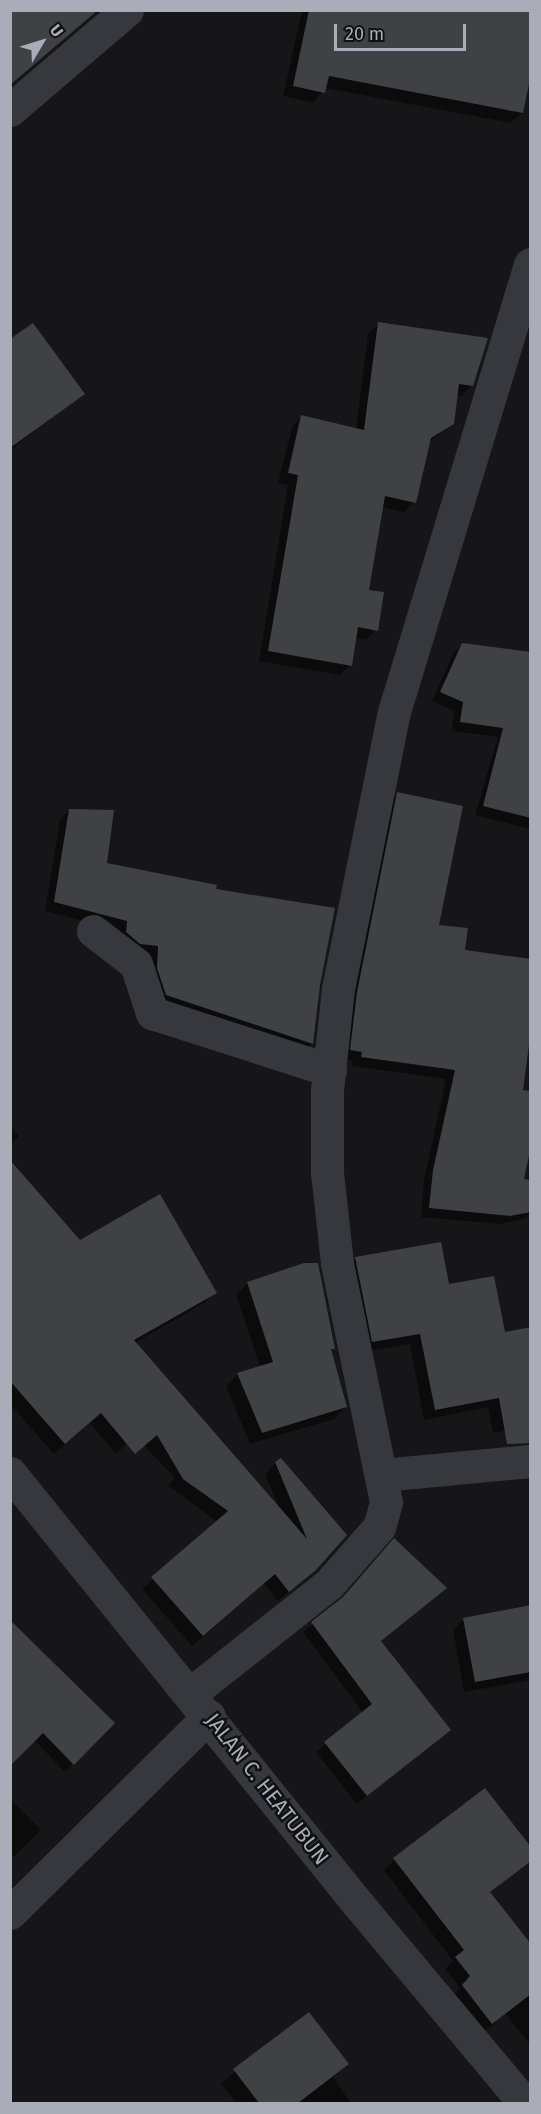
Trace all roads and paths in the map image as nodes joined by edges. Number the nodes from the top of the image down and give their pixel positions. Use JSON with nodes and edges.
{"nodes":[{"id":1,"x":127,"y":10,"type":"edge"},
{"id":2,"x":10,"y":110,"type":"edge"},
{"id":3,"x":531,"y":264,"type":"edge"},
{"id":4,"x":93,"y":931,"type":"dead end"},
{"id":5,"x":330,"y":1070,"type":"junction"},
{"id":6,"x":531,"y":1461,"type":"edge"},
{"id":7,"x":10,"y":1473,"type":"edge"},
{"id":8,"x":382,"y":1475,"type":"junction"},
{"id":9,"x":200,"y":1704,"type":"junction"},
{"id":10,"x":10,"y":1913,"type":"edge"},
{"id":11,"x":525,"y":2103,"type":"edge"}],
"edges":[{"from":1,"to":2,"type":"street"},
{"from":3,"to":5,"type":"street"},
{"from":4,"to":5,"type":"street"},
{"from":5,"to":8,"type":"street"},
{"from":6,"to":8,"type":"street"},
{"from":7,"to":9,"type":"street","name":"JALAN C. HEATUBUN"},
{"from":8,"to":9,"type":"street"},
{"from":9,"to":10,"type":"street"},
{"from":9,"to":11,"type":"street","name":"JALAN C. HEATUBUN"}]}
